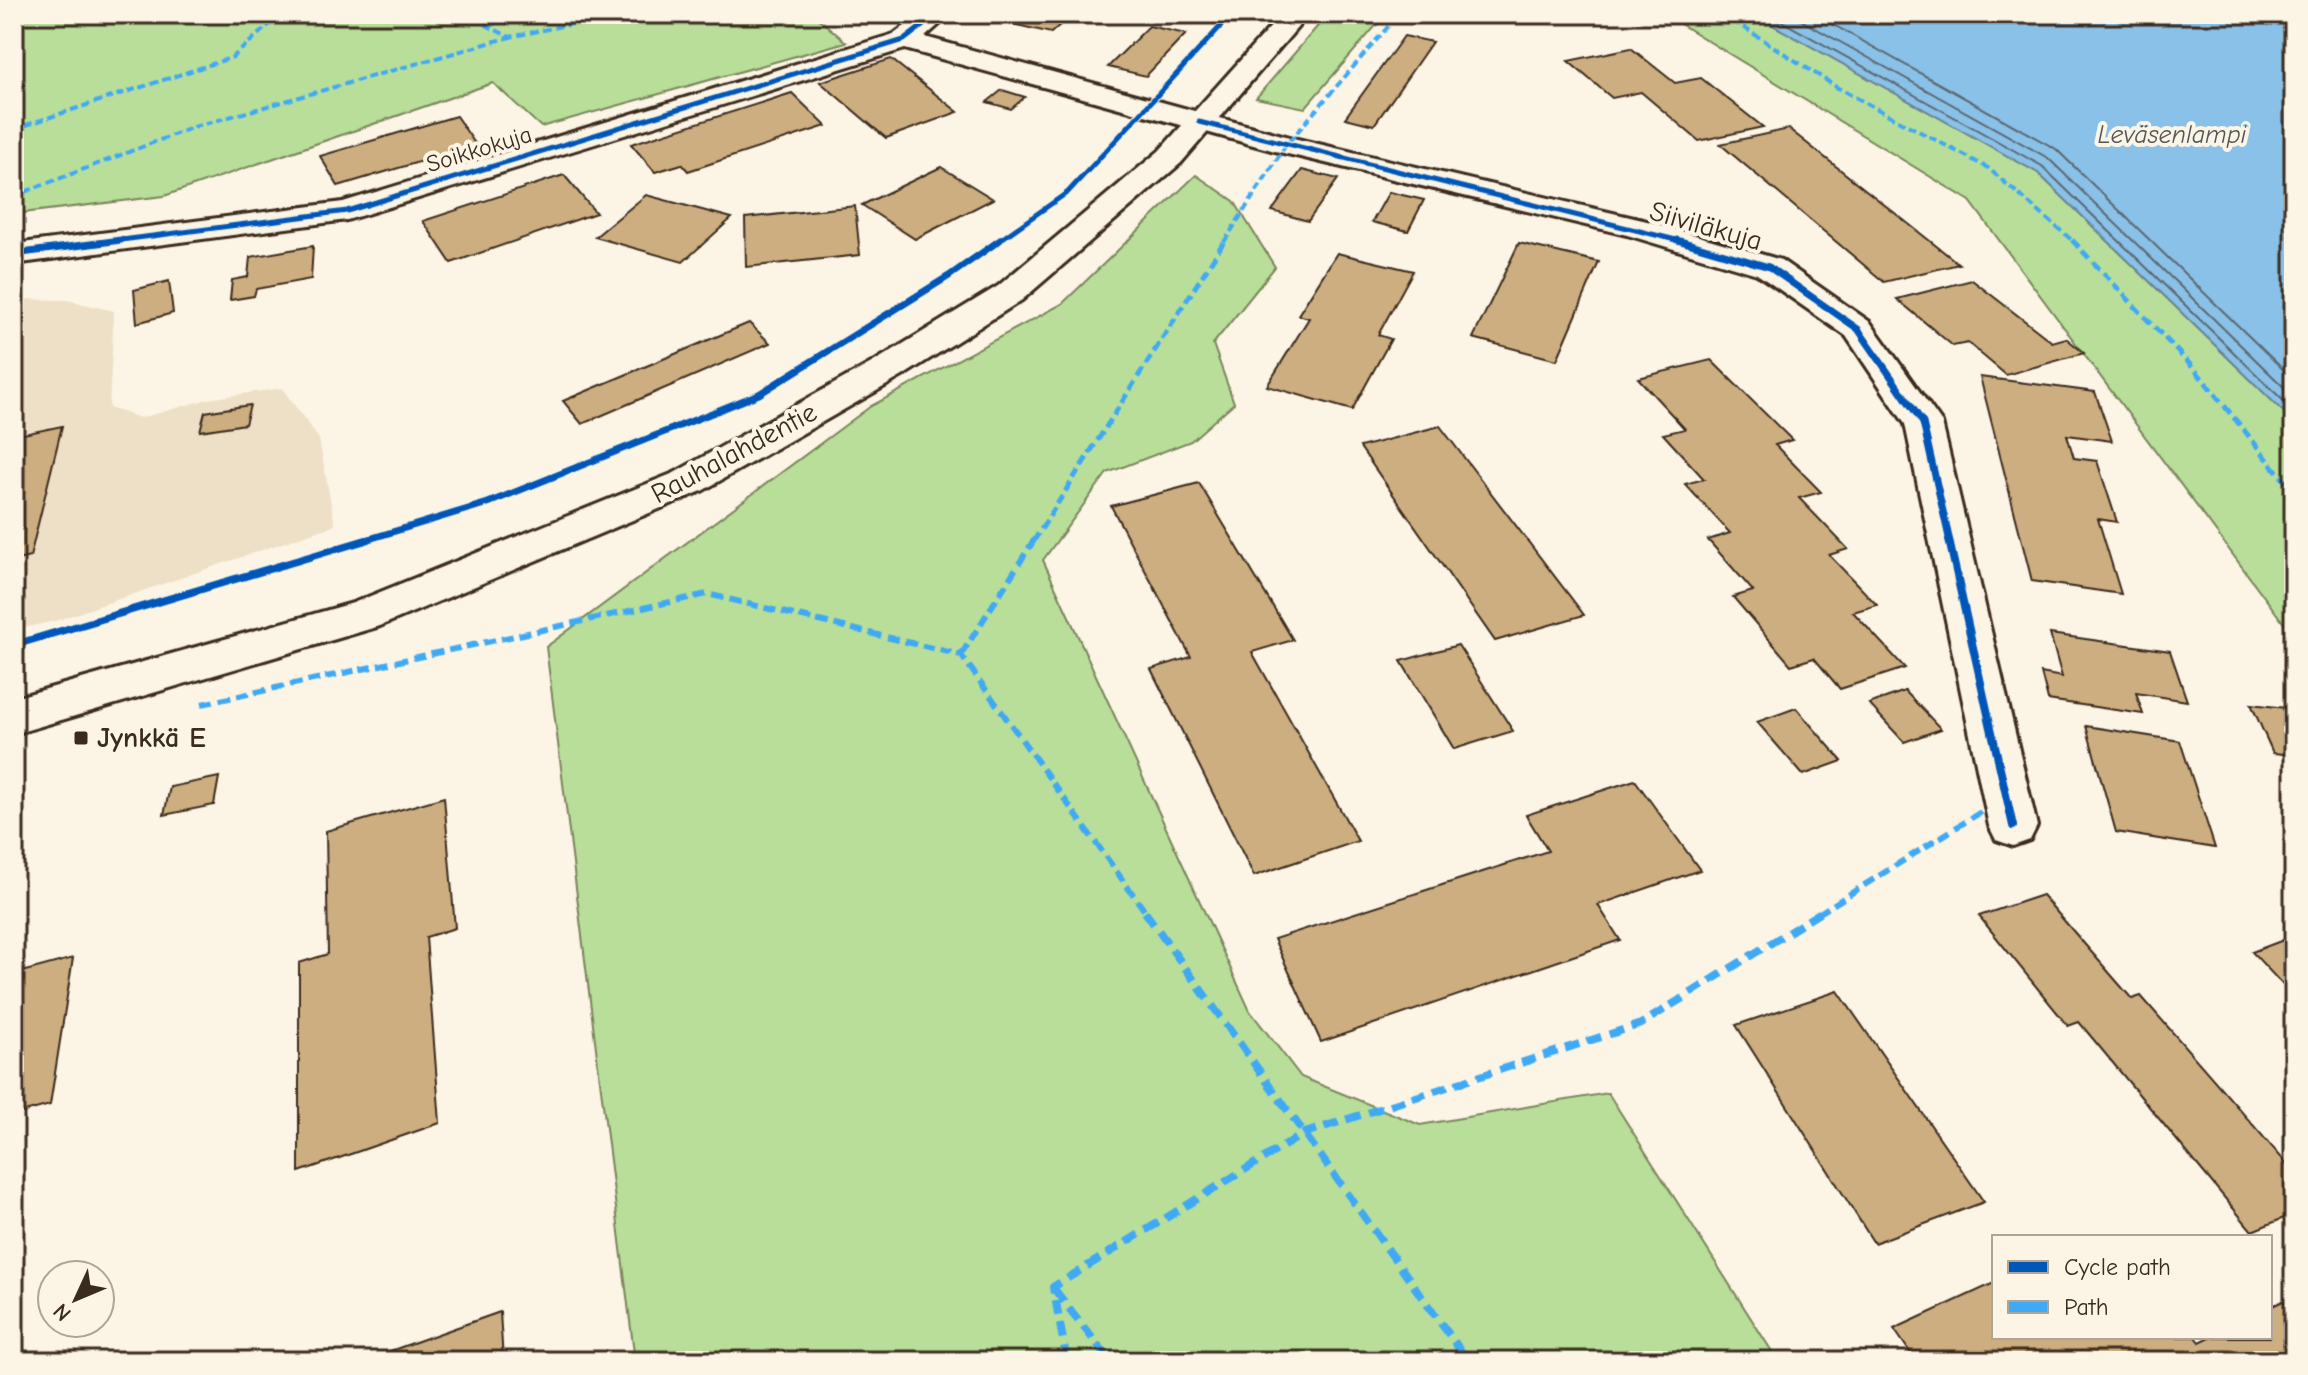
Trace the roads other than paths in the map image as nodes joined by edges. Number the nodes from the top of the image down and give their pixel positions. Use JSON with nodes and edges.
{"nodes":[{"id":1,"x":938,"y":14,"type":"edge"},
{"id":2,"x":1296,"y":14,"type":"edge"},
{"id":3,"x":904,"y":40,"type":"junction"},
{"id":4,"x":1199,"y":122,"type":"junction"},
{"id":5,"x":14,"y":254,"type":"edge"},
{"id":6,"x":14,"y":716,"type":"edge"},
{"id":7,"x":2013,"y":826,"type":"dead end"}],
"edges":[{"from":1,"to":3,"type":"street","name":"Soikkokuja"},
{"from":2,"to":4,"type":"street","name":"Rauhalahdentie"},
{"from":3,"to":4,"type":"street","name":"Siiviläkuja"},
{"from":3,"to":5,"type":"street","name":"Soikkokuja"},
{"from":4,"to":6,"type":"street","name":"Rauhalahdentie"},
{"from":4,"to":7,"type":"street","name":"Siiviläkuja"}]}
